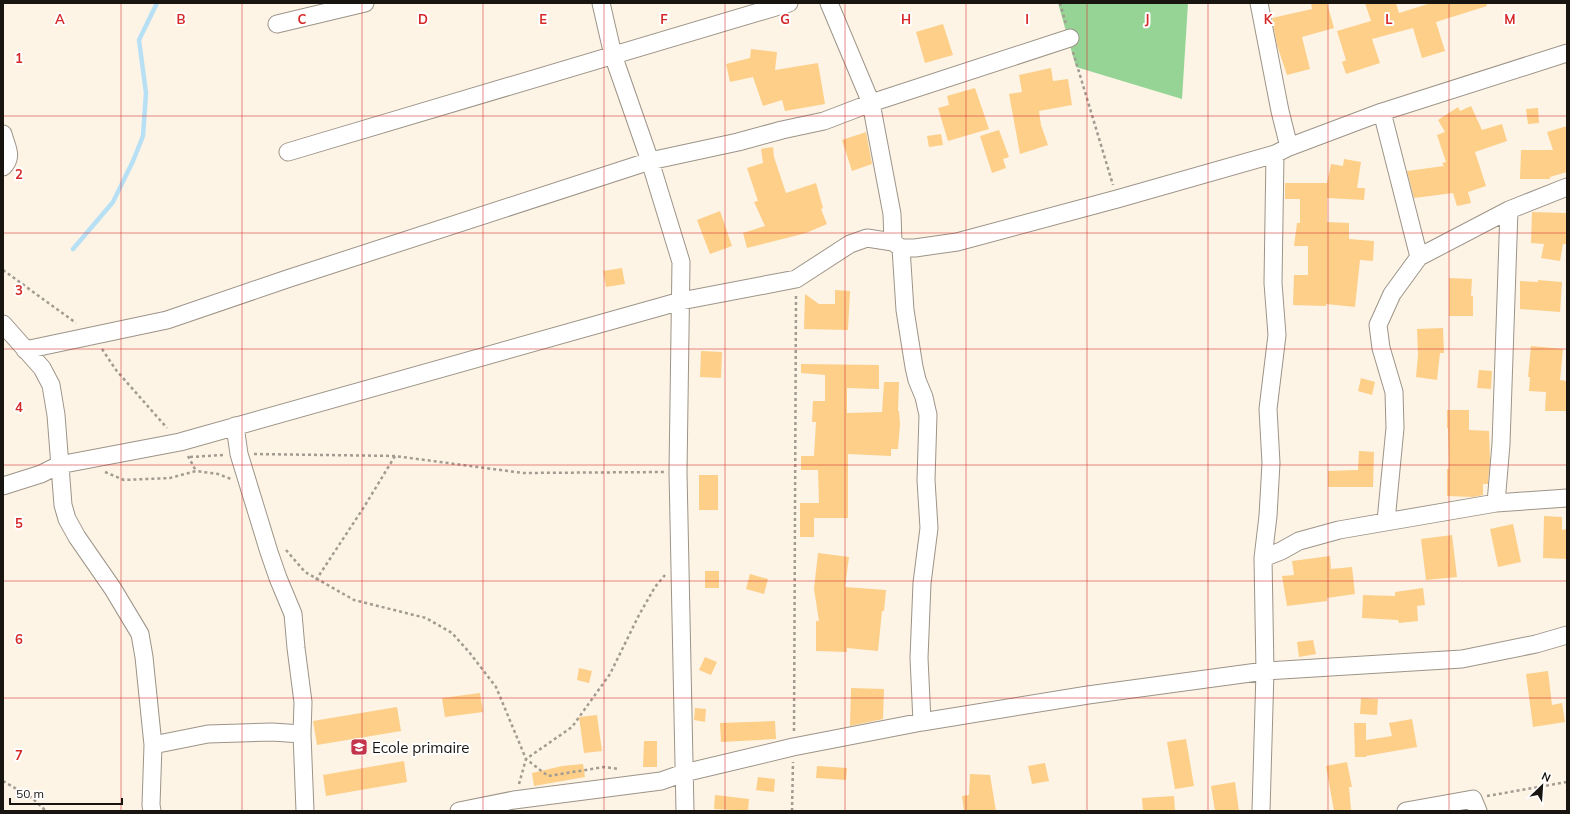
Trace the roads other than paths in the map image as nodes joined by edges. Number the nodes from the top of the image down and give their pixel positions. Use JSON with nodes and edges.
{"nodes":[{"id":1,"x":365,"y":3,"type":"edge"},
{"id":2,"x":602,"y":3,"type":"edge"},
{"id":3,"x":789,"y":3,"type":"edge"},
{"id":4,"x":829,"y":3,"type":"edge"},
{"id":5,"x":1259,"y":3,"type":"edge"},
{"id":6,"x":277,"y":24,"type":"dead end"},
{"id":7,"x":1070,"y":38,"type":"road end"},
{"id":8,"x":1567,"y":53,"type":"edge"},
{"id":9,"x":613,"y":55,"type":"junction"},
{"id":10,"x":870,"y":103,"type":"junction"},
{"id":11,"x":1382,"y":112,"type":"junction"},
{"id":12,"x":3,"y":134,"type":"edge"},
{"id":13,"x":1282,"y":150,"type":"junction"},
{"id":14,"x":288,"y":152,"type":"dead end"},
{"id":15,"x":650,"y":161,"type":"junction"},
{"id":16,"x":3,"y":167,"type":"edge"},
{"id":17,"x":1567,"y":187,"type":"edge"},
{"id":18,"x":1509,"y":210,"type":"junction"},
{"id":19,"x":897,"y":245,"type":"junction"},
{"id":20,"x":1419,"y":257,"type":"junction"},
{"id":21,"x":681,"y":301,"type":"junction"},
{"id":22,"x":3,"y":324,"type":"edge"},
{"id":23,"x":25,"y":350,"type":"junction"},
{"id":24,"x":235,"y":426,"type":"junction"},
{"id":25,"x":59,"y":465,"type":"junction"},
{"id":26,"x":3,"y":486,"type":"edge"},
{"id":27,"x":1567,"y":498,"type":"edge"},
{"id":28,"x":1496,"y":503,"type":"junction"},
{"id":29,"x":1386,"y":521,"type":"junction"},
{"id":30,"x":1262,"y":558,"type":"junction"},
{"id":31,"x":1567,"y":635,"type":"edge"},
{"id":32,"x":1265,"y":671,"type":"junction"},
{"id":33,"x":922,"y":722,"type":"junction"},
{"id":34,"x":302,"y":734,"type":"junction"},
{"id":35,"x":153,"y":745,"type":"junction"},
{"id":36,"x":684,"y":773,"type":"junction"},
{"id":37,"x":1476,"y":805,"type":"edge"},
{"id":38,"x":152,"y":811,"type":"edge"},
{"id":39,"x":305,"y":811,"type":"edge"},
{"id":40,"x":459,"y":811,"type":"edge"},
{"id":41,"x":685,"y":811,"type":"edge"},
{"id":42,"x":1261,"y":811,"type":"edge"},
{"id":43,"x":1406,"y":811,"type":"edge"}],
"edges":[{"from":1,"to":6,"type":"street"},
{"from":2,"to":9,"type":"street"},
{"from":3,"to":9,"type":"street"},
{"from":4,"to":10,"type":"street"},
{"from":5,"to":13,"type":"street"},
{"from":7,"to":10,"type":"street"},
{"from":8,"to":11,"type":"street"},
{"from":9,"to":14,"type":"street"},
{"from":9,"to":15,"type":"street"},
{"from":10,"to":15,"type":"street"},
{"from":10,"to":19,"type":"street"},
{"from":11,"to":13,"type":"street"},
{"from":11,"to":20,"type":"street"},
{"from":12,"to":16,"type":"street"},
{"from":13,"to":19,"type":"street"},
{"from":13,"to":30,"type":"street"},
{"from":15,"to":21,"type":"street"},
{"from":15,"to":23,"type":"street"},
{"from":17,"to":18,"type":"street"},
{"from":18,"to":20,"type":"street"},
{"from":18,"to":28,"type":"street"},
{"from":19,"to":21,"type":"street"},
{"from":19,"to":33,"type":"street"},
{"from":20,"to":29,"type":"street"},
{"from":21,"to":24,"type":"street"},
{"from":21,"to":36,"type":"street"},
{"from":22,"to":23,"type":"street"},
{"from":23,"to":25,"type":"street"},
{"from":24,"to":25,"type":"street"},
{"from":24,"to":34,"type":"street"},
{"from":25,"to":26,"type":"street"},
{"from":25,"to":35,"type":"street"},
{"from":27,"to":28,"type":"street"},
{"from":28,"to":29,"type":"street"},
{"from":29,"to":30,"type":"street"},
{"from":30,"to":32,"type":"street"},
{"from":31,"to":32,"type":"street"},
{"from":32,"to":33,"type":"street"},
{"from":32,"to":42,"type":"street"},
{"from":33,"to":36,"type":"street"},
{"from":34,"to":35,"type":"street"},
{"from":34,"to":39,"type":"street"},
{"from":35,"to":38,"type":"street"},
{"from":36,"to":40,"type":"street"},
{"from":36,"to":41,"type":"street"},
{"from":37,"to":43,"type":"street"}]}
